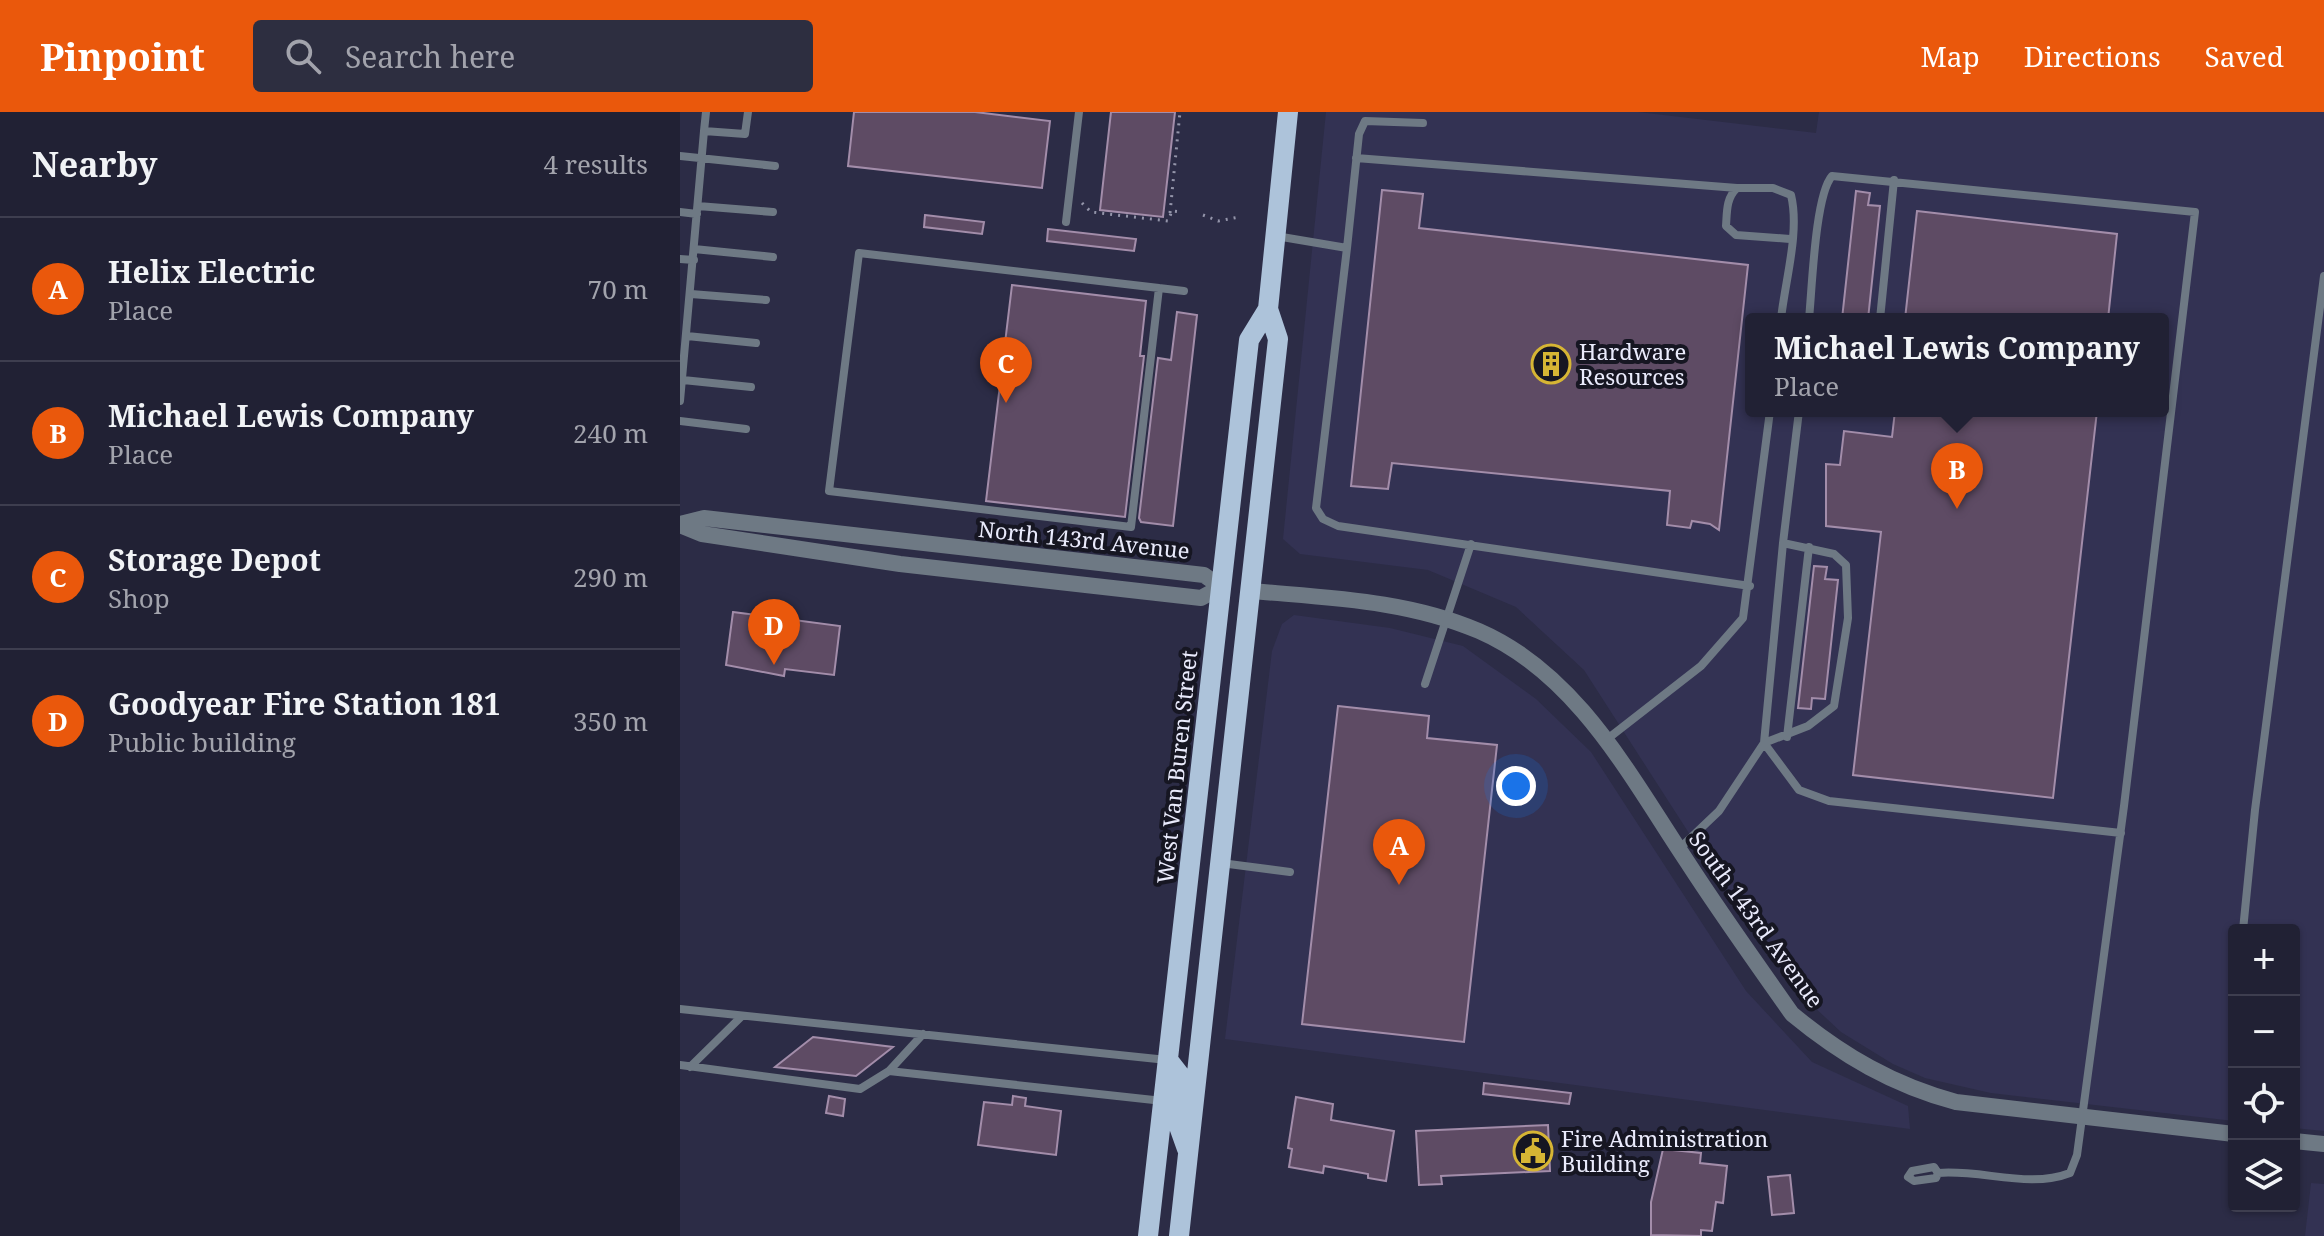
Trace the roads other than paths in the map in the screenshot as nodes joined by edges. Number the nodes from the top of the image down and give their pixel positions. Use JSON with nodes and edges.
{"nodes":[{"id":1,"x":706,"y":112,"type":"edge"},
{"id":2,"x":748,"y":112,"type":"edge"},
{"id":3,"x":1079,"y":112,"type":"edge"},
{"id":4,"x":1288,"y":112,"type":"edge"},
{"id":5,"x":1423,"y":123,"type":"dead end"},
{"id":6,"x":704,"y":131,"type":"junction"},
{"id":7,"x":680,"y":156,"type":"edge"},
{"id":8,"x":702,"y":158,"type":"junction"},
{"id":9,"x":1356,"y":158,"type":"junction"},
{"id":10,"x":775,"y":166,"type":"dead end"},
{"id":11,"x":1894,"y":180,"type":"junction"},
{"id":12,"x":1737,"y":188,"type":"junction"},
{"id":13,"x":698,"y":210,"type":"junction"},
{"id":14,"x":680,"y":212,"type":"edge"},
{"id":15,"x":773,"y":212,"type":"dead end"},
{"id":16,"x":1066,"y":222,"type":"dead end"},
{"id":17,"x":1275,"y":236,"type":"junction"},
{"id":18,"x":1790,"y":239,"type":"junction"},
{"id":19,"x":1347,"y":248,"type":"junction"},
{"id":20,"x":694,"y":249,"type":"junction"},
{"id":21,"x":773,"y":257,"type":"dead end"},
{"id":22,"x":680,"y":259,"type":"edge"},
{"id":23,"x":694,"y":260,"type":"junction"},
{"id":24,"x":2324,"y":276,"type":"edge"},
{"id":25,"x":1159,"y":288,"type":"junction"},
{"id":26,"x":1184,"y":291,"type":"dead end"},
{"id":27,"x":691,"y":294,"type":"junction"},
{"id":28,"x":766,"y":300,"type":"dead end"},
{"id":29,"x":685,"y":308,"type":"edge"},
{"id":30,"x":1268,"y":309,"type":"junction"},
{"id":31,"x":1782,"y":313,"type":"edge"},
{"id":32,"x":1810,"y":313,"type":"edge"},
{"id":33,"x":1881,"y":313,"type":"edge"},
{"id":34,"x":687,"y":336,"type":"junction"},
{"id":35,"x":756,"y":343,"type":"dead end"},
{"id":36,"x":683,"y":352,"type":"edge"},
{"id":37,"x":683,"y":380,"type":"junction"},
{"id":38,"x":751,"y":387,"type":"dead end"},
{"id":39,"x":680,"y":393,"type":"edge"},
{"id":40,"x":680,"y":401,"type":"edge"},
{"id":41,"x":1769,"y":417,"type":"edge"},
{"id":42,"x":1798,"y":417,"type":"edge"},
{"id":43,"x":680,"y":421,"type":"edge"},
{"id":44,"x":746,"y":429,"type":"dead end"},
{"id":45,"x":680,"y":525,"type":"edge"},
{"id":46,"x":1783,"y":543,"type":"junction"},
{"id":47,"x":1471,"y":544,"type":"junction"},
{"id":48,"x":1809,"y":547,"type":"junction"},
{"id":49,"x":1750,"y":586,"type":"junction"},
{"id":50,"x":1221,"y":587,"type":"junction"},
{"id":51,"x":1252,"y":591,"type":"junction"},
{"id":52,"x":1446,"y":619,"type":"junction"},
{"id":53,"x":1425,"y":684,"type":"dead end"},
{"id":54,"x":1787,"y":737,"type":"junction"},
{"id":55,"x":1606,"y":740,"type":"junction"},
{"id":56,"x":1764,"y":743,"type":"junction"},
{"id":57,"x":2121,"y":833,"type":"junction"},
{"id":58,"x":1678,"y":849,"type":"junction"},
{"id":59,"x":1221,"y":863,"type":"junction"},
{"id":60,"x":1290,"y":872,"type":"dead end"},
{"id":61,"x":2244,"y":924,"type":"edge"},
{"id":62,"x":680,"y":1009,"type":"edge"},
{"id":63,"x":742,"y":1016,"type":"junction"},
{"id":64,"x":923,"y":1034,"type":"junction"},
{"id":65,"x":1168,"y":1060,"type":"junction"},
{"id":66,"x":680,"y":1065,"type":"edge"},
{"id":67,"x":690,"y":1067,"type":"junction"},
{"id":68,"x":889,"y":1071,"type":"junction"},
{"id":69,"x":1163,"y":1101,"type":"junction"},
{"id":70,"x":2083,"y":1117,"type":"junction"},
{"id":71,"x":2228,"y":1133,"type":"edge"},
{"id":72,"x":2300,"y":1142,"type":"edge"},
{"id":73,"x":2324,"y":1144,"type":"edge"},
{"id":74,"x":1189,"y":1153,"type":"junction"},
{"id":75,"x":1938,"y":1173,"type":"dead end"},
{"id":76,"x":1148,"y":1236,"type":"edge"},
{"id":77,"x":1179,"y":1236,"type":"edge"}],
"edges":[{"from":1,"to":6,"type":"lane"},
{"from":2,"to":6,"type":"lane"},
{"from":3,"to":16,"type":"lane"},
{"from":4,"to":17,"type":"main road","name":"West Van Buren Street"},
{"from":5,"to":9,"type":"lane"},
{"from":6,"to":8,"type":"lane"},
{"from":7,"to":8,"type":"lane"},
{"from":8,"to":10,"type":"lane"},
{"from":8,"to":13,"type":"lane"},
{"from":9,"to":12,"type":"lane"},
{"from":9,"to":19,"type":"lane"},
{"from":11,"to":32,"type":"lane"},
{"from":11,"to":33,"type":"lane"},
{"from":11,"to":57,"type":"lane"},
{"from":12,"to":18,"type":"lane"},
{"from":12,"to":18,"type":"lane"},
{"from":13,"to":14,"type":"lane"},
{"from":13,"to":15,"type":"lane"},
{"from":13,"to":20,"type":"lane"},
{"from":17,"to":19,"type":"lane"},
{"from":17,"to":30,"type":"main road","name":"West Van Buren Street"},
{"from":18,"to":31,"type":"lane"},
{"from":19,"to":47,"type":"lane"},
{"from":20,"to":21,"type":"lane"},
{"from":20,"to":23,"type":"lane"},
{"from":22,"to":23,"type":"lane"},
{"from":23,"to":27,"type":"lane"},
{"from":24,"to":61,"type":"lane"},
{"from":25,"to":25,"type":"lane"},
{"from":25,"to":26,"type":"lane"},
{"from":27,"to":28,"type":"lane"},
{"from":27,"to":29,"type":"lane"},
{"from":29,"to":34,"type":"lane"},
{"from":30,"to":50,"type":"main road","name":"West Van Buren Street"},
{"from":30,"to":51,"type":"main road","name":"West Van Buren Street"},
{"from":34,"to":35,"type":"lane"},
{"from":34,"to":36,"type":"lane"},
{"from":36,"to":37,"type":"lane"},
{"from":37,"to":38,"type":"lane"},
{"from":37,"to":39,"type":"lane"},
{"from":39,"to":40,"type":"lane"},
{"from":41,"to":49,"type":"lane"},
{"from":42,"to":46,"type":"lane"},
{"from":43,"to":44,"type":"lane"},
{"from":45,"to":50,"type":"street","name":"North 143rd Avenue"},
{"from":46,"to":48,"type":"lane"},
{"from":46,"to":56,"type":"lane"},
{"from":47,"to":49,"type":"lane"},
{"from":47,"to":52,"type":"lane"},
{"from":48,"to":54,"type":"lane"},
{"from":48,"to":54,"type":"lane"},
{"from":49,"to":55,"type":"lane"},
{"from":50,"to":51,"type":"main road"},
{"from":50,"to":65,"type":"main road","name":"West Van Buren Street"},
{"from":51,"to":52,"type":"street","name":"South 143rd Avenue"},
{"from":51,"to":59,"type":"main road","name":"West Van Buren Street"},
{"from":52,"to":53,"type":"lane"},
{"from":52,"to":55,"type":"street","name":"South 143rd Avenue"},
{"from":54,"to":56,"type":"lane"},
{"from":55,"to":58,"type":"street","name":"South 143rd Avenue"},
{"from":56,"to":57,"type":"lane"},
{"from":56,"to":58,"type":"lane"},
{"from":57,"to":70,"type":"lane"},
{"from":58,"to":70,"type":"street","name":"South 143rd Avenue"},
{"from":59,"to":60,"type":"lane"},
{"from":59,"to":74,"type":"main road","name":"West Van Buren Street"},
{"from":62,"to":63,"type":"lane"},
{"from":63,"to":64,"type":"lane"},
{"from":63,"to":67,"type":"lane"},
{"from":64,"to":65,"type":"lane"},
{"from":64,"to":68,"type":"lane"},
{"from":65,"to":69,"type":"main road","name":"West Van Buren Street"},
{"from":65,"to":74,"type":"main road"},
{"from":66,"to":67,"type":"lane"},
{"from":67,"to":68,"type":"lane"},
{"from":68,"to":69,"type":"lane"},
{"from":69,"to":76,"type":"main road","name":"West Van Buren Street"},
{"from":70,"to":71,"type":"street","name":"South 143rd Avenue"},
{"from":70,"to":75,"type":"lane"},
{"from":72,"to":73,"type":"street"},
{"from":74,"to":77,"type":"main road","name":"West Van Buren Street"}]}
